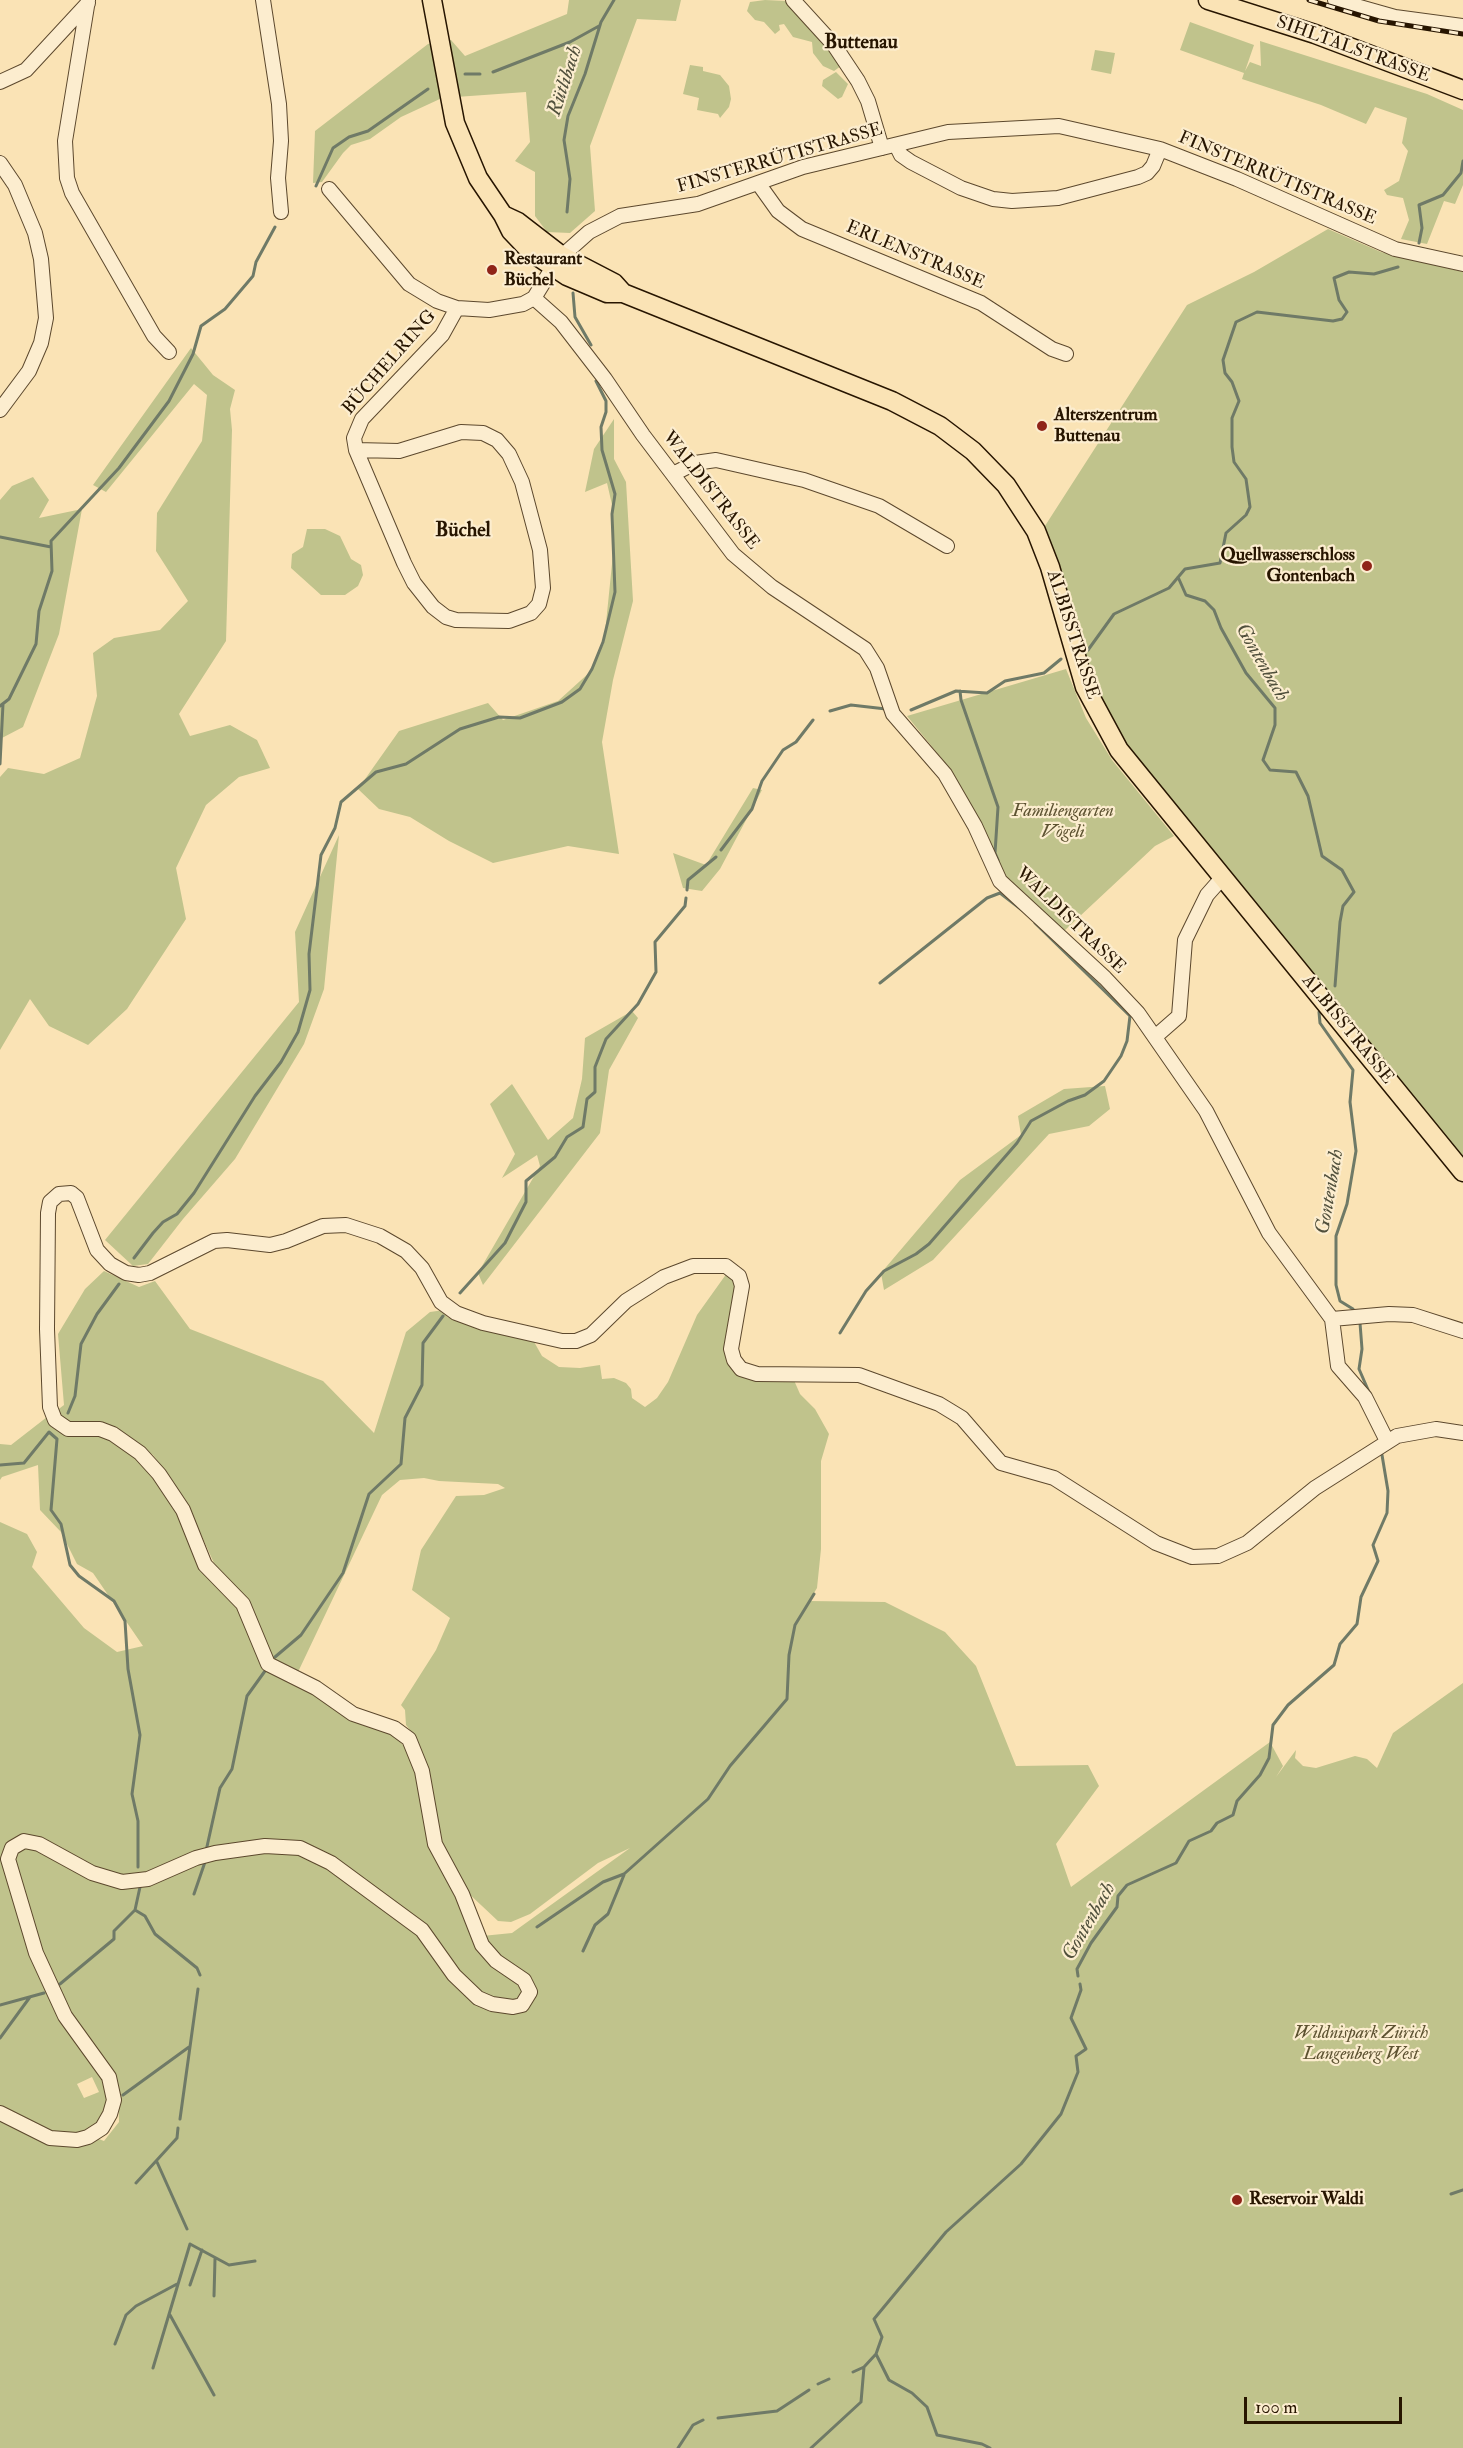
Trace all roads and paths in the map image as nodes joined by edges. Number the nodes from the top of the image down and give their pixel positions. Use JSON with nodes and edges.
{"nodes":[{"id":1,"x":263,"y":0,"type":"edge"},
{"id":2,"x":432,"y":0,"type":"edge"},
{"id":3,"x":793,"y":0,"type":"edge"},
{"id":4,"x":1208,"y":0,"type":"edge"},
{"id":5,"x":1335,"y":0,"type":"edge"},
{"id":6,"x":88,"y":2,"type":"edge"},
{"id":7,"x":1463,"y":26,"type":"edge"},
{"id":8,"x":0,"y":82,"type":"edge"},
{"id":9,"x":1463,"y":90,"type":"edge"},
{"id":10,"x":889,"y":146,"type":"junction"},
{"id":11,"x":1160,"y":149,"type":"junction"},
{"id":12,"x":0,"y":163,"type":"edge"},
{"id":13,"x":758,"y":183,"type":"junction"},
{"id":14,"x":329,"y":189,"type":"dead end"},
{"id":15,"x":281,"y":212,"type":"dead end"},
{"id":16,"x":558,"y":262,"type":"junction"},
{"id":17,"x":1463,"y":264,"type":"edge"},
{"id":18,"x":534,"y":298,"type":"junction"},
{"id":19,"x":457,"y":308,"type":"junction"},
{"id":20,"x":169,"y":352,"type":"dead end"},
{"id":21,"x":1066,"y":354,"type":"dead end"},
{"id":22,"x":0,"y":410,"type":"edge"},
{"id":23,"x":356,"y":450,"type":"junction"},
{"id":24,"x":673,"y":474,"type":"junction"},
{"id":25,"x":947,"y":546,"type":"dead end"},
{"id":26,"x":1222,"y":878,"type":"junction"},
{"id":27,"x":1155,"y":1038,"type":"junction"},
{"id":28,"x":1463,"y":1172,"type":"edge"},
{"id":29,"x":1332,"y":1319,"type":"junction"},
{"id":30,"x":1463,"y":1331,"type":"edge"},
{"id":31,"x":1463,"y":1433,"type":"edge"},
{"id":32,"x":1387,"y":1441,"type":"junction"},
{"id":33,"x":0,"y":2113,"type":"edge"}],
"edges":[{"from":1,"to":15,"type":"street"},
{"from":2,"to":16,"type":"main road","name":"ALBISSTRASSE"},
{"from":3,"to":10,"type":"street"},
{"from":4,"to":9,"type":"main road","name":"SIHLTALSTRASSE"},
{"from":5,"to":7,"type":"street"},
{"from":6,"to":8,"type":"street"},
{"from":6,"to":20,"type":"street"},
{"from":10,"to":11,"type":"street","name":"FINSTERRÜTISTRASSE"},
{"from":10,"to":11,"type":"street"},
{"from":10,"to":13,"type":"street","name":"FINSTERRÜTISTRASSE"},
{"from":11,"to":17,"type":"street","name":"FINSTERRÜTISTRASSE"},
{"from":12,"to":22,"type":"street"},
{"from":13,"to":16,"type":"street","name":"FINSTERRÜTISTRASSE"},
{"from":13,"to":21,"type":"street","name":"ERLENSTRASSE"},
{"from":14,"to":19,"type":"street"},
{"from":16,"to":18,"type":"street"},
{"from":16,"to":26,"type":"main road","name":"ALBISSTRASSE"},
{"from":18,"to":19,"type":"street","name":"BÜCHELRING"},
{"from":18,"to":24,"type":"street","name":"WALDISTRASSE"},
{"from":19,"to":23,"type":"street","name":"BÜCHELRING"},
{"from":23,"to":23,"type":"street"},
{"from":24,"to":25,"type":"street"},
{"from":24,"to":27,"type":"street","name":"WALDISTRASSE"},
{"from":26,"to":27,"type":"street"},
{"from":26,"to":28,"type":"main road","name":"ALBISSTRASSE"},
{"from":27,"to":29,"type":"street","name":"WALDISTRASSE"},
{"from":29,"to":30,"type":"street"},
{"from":29,"to":32,"type":"street","name":"WALDISTRASSE"},
{"from":31,"to":32,"type":"street"},
{"from":32,"to":33,"type":"street"}]}
